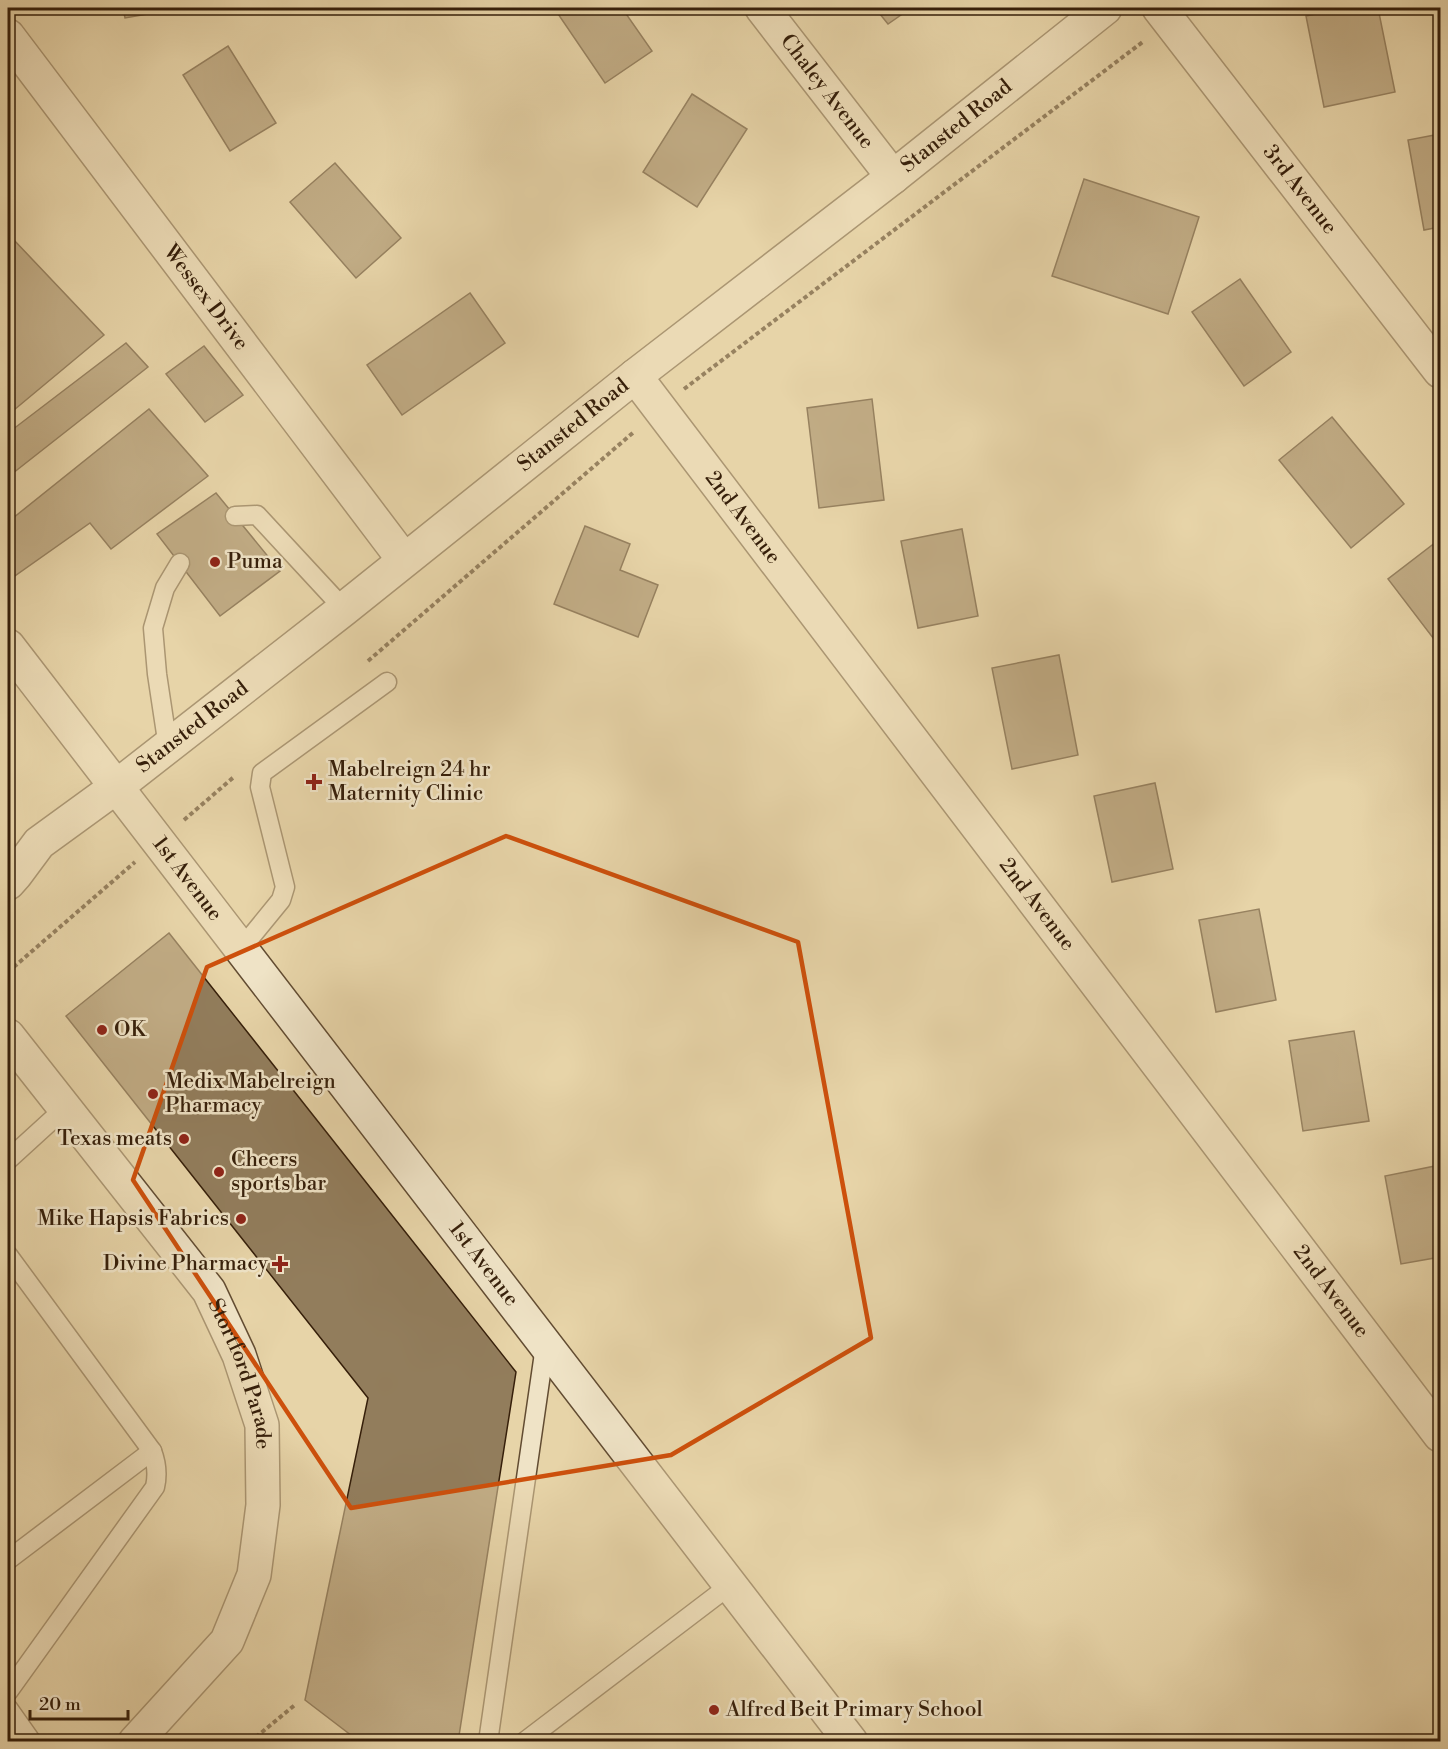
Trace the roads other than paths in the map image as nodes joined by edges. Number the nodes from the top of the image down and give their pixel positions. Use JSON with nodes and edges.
{"nodes":[{"id":1,"x":762,"y":8,"type":"edge"},
{"id":2,"x":1105,"y":8,"type":"edge"},
{"id":3,"x":1155,"y":22,"type":"edge"},
{"id":4,"x":8,"y":36,"type":"edge"},
{"id":5,"x":893,"y":177,"type":"junction"},
{"id":6,"x":1440,"y":371,"type":"edge"},
{"id":7,"x":635,"y":376,"type":"junction"},
{"id":8,"x":235,"y":516,"type":"dead end"},
{"id":9,"x":404,"y":560,"type":"junction"},
{"id":10,"x":180,"y":563,"type":"dead end"},
{"id":11,"x":344,"y":609,"type":"junction"},
{"id":12,"x":8,"y":646,"type":"edge"},
{"id":13,"x":387,"y":682,"type":"dead end"},
{"id":14,"x":168,"y":747,"type":"junction"},
{"id":15,"x":116,"y":787,"type":"junction"},
{"id":16,"x":39,"y":843,"type":"junction"},
{"id":17,"x":8,"y":846,"type":"edge"},
{"id":18,"x":8,"y":883,"type":"edge"},
{"id":19,"x":241,"y":949,"type":"junction"},
{"id":20,"x":8,"y":1036,"type":"edge"},
{"id":21,"x":64,"y":1108,"type":"junction"},
{"id":22,"x":8,"y":1160,"type":"edge"},
{"id":23,"x":8,"y":1256,"type":"edge"},
{"id":24,"x":545,"y":1346,"type":"junction"},
{"id":25,"x":1440,"y":1435,"type":"edge"},
{"id":26,"x":152,"y":1451,"type":"junction"},
{"id":27,"x":8,"y":1560,"type":"edge"},
{"id":28,"x":729,"y":1586,"type":"junction"},
{"id":29,"x":8,"y":1692,"type":"edge"},
{"id":30,"x":8,"y":1708,"type":"edge"},
{"id":31,"x":32,"y":1742,"type":"edge"},
{"id":32,"x":135,"y":1742,"type":"edge"},
{"id":33,"x":488,"y":1742,"type":"edge"},
{"id":34,"x":524,"y":1742,"type":"edge"},
{"id":35,"x":851,"y":1742,"type":"edge"}],
"edges":[{"from":1,"to":5,"type":"street","name":"Chaley Avenue"},
{"from":2,"to":5,"type":"street","name":"Stansted Road"},
{"from":3,"to":6,"type":"street","name":"3rd Avenue"},
{"from":4,"to":9,"type":"street","name":"Wessex Drive"},
{"from":5,"to":7,"type":"street","name":"Stansted Road"},
{"from":7,"to":9,"type":"street","name":"Stansted Road"},
{"from":7,"to":25,"type":"street","name":"2nd Avenue"},
{"from":8,"to":11,"type":"lane"},
{"from":9,"to":11,"type":"street","name":"Stansted Road"},
{"from":10,"to":14,"type":"lane"},
{"from":11,"to":14,"type":"street","name":"Stansted Road"},
{"from":12,"to":15,"type":"street","name":"1st Avenue"},
{"from":13,"to":19,"type":"lane"},
{"from":14,"to":15,"type":"street","name":"Stansted Road"},
{"from":15,"to":16,"type":"street","name":"Stansted Road"},
{"from":15,"to":19,"type":"street","name":"1st Avenue"},
{"from":16,"to":17,"type":"street"},
{"from":16,"to":18,"type":"street","name":"Stansted Road"},
{"from":19,"to":24,"type":"street","name":"1st Avenue"},
{"from":20,"to":21,"type":"street","name":"Stortford Parade"},
{"from":21,"to":22,"type":"lane"},
{"from":21,"to":32,"type":"street","name":"Stortford Parade"},
{"from":23,"to":26,"type":"lane"},
{"from":24,"to":28,"type":"street","name":"1st Avenue"},
{"from":24,"to":33,"type":"lane"},
{"from":26,"to":27,"type":"lane"},
{"from":26,"to":29,"type":"lane"},
{"from":28,"to":34,"type":"lane"},
{"from":28,"to":35,"type":"street","name":"1st Avenue"},
{"from":30,"to":31,"type":"lane"}]}
